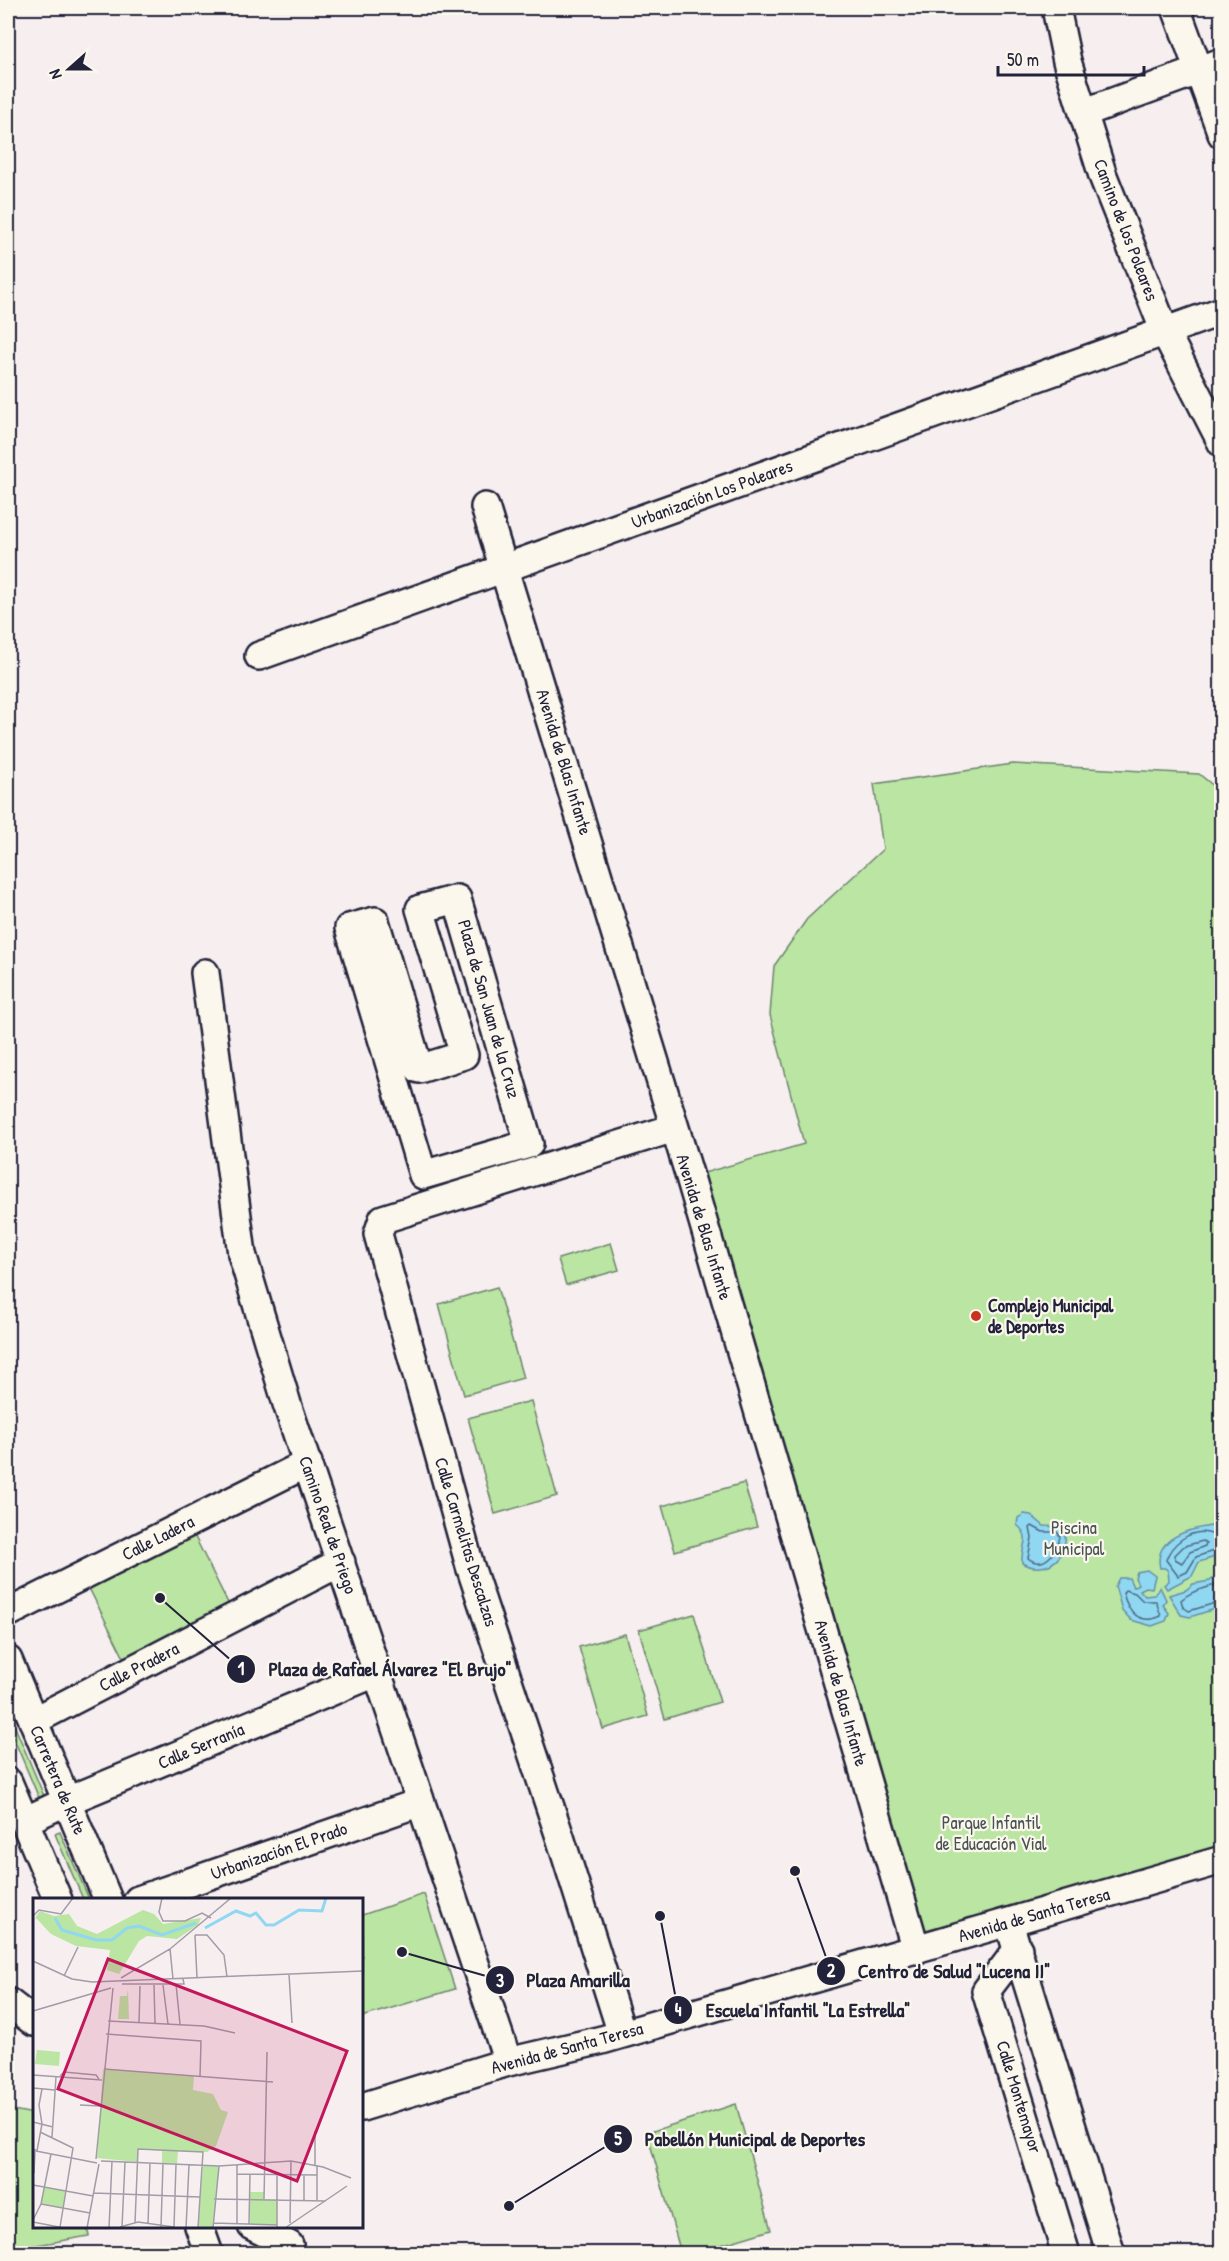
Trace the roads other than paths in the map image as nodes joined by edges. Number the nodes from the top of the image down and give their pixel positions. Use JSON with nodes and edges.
{"nodes":[{"id":1,"x":1056,"y":8,"type":"edge"},
{"id":2,"x":1176,"y":8,"type":"edge"},
{"id":3,"x":1210,"y":66,"type":"edge"},
{"id":4,"x":1083,"y":113,"type":"junction"},
{"id":5,"x":1221,"y":134,"type":"edge"},
{"id":6,"x":1221,"y":311,"type":"edge"},
{"id":7,"x":1165,"y":332,"type":"junction"},
{"id":8,"x":1221,"y":443,"type":"edge"},
{"id":9,"x":485,"y":507,"type":"dead end"},
{"id":10,"x":504,"y":569,"type":"junction"},
{"id":11,"x":259,"y":656,"type":"dead end"},
{"id":12,"x":205,"y":973,"type":"dead end"},
{"id":13,"x":674,"y":1128,"type":"junction"},
{"id":14,"x":423,"y":1175,"type":"joint"},
{"id":15,"x":308,"y":1462,"type":"junction"},
{"id":16,"x":341,"y":1562,"type":"junction"},
{"id":17,"x":8,"y":1613,"type":"edge"},
{"id":18,"x":8,"y":1660,"type":"edge"},
{"id":19,"x":378,"y":1672,"type":"junction"},
{"id":20,"x":33,"y":1721,"type":"junction"},
{"id":21,"x":8,"y":1782,"type":"edge"},
{"id":22,"x":67,"y":1801,"type":"junction"},
{"id":23,"x":421,"y":1802,"type":"junction"},
{"id":24,"x":25,"y":1821,"type":"junction"},
{"id":25,"x":1221,"y":1860,"type":"edge"},
{"id":26,"x":58,"y":1898,"type":"edge"},
{"id":27,"x":108,"y":1898,"type":"edge"},
{"id":28,"x":141,"y":1898,"type":"edge"},
{"id":29,"x":1009,"y":1923,"type":"junction"},
{"id":30,"x":1018,"y":1949,"type":"junction"},
{"id":31,"x":916,"y":1950,"type":"junction"},
{"id":32,"x":8,"y":2002,"type":"edge"},
{"id":33,"x":33,"y":2021,"type":"edge"},
{"id":34,"x":622,"y":2034,"type":"junction"},
{"id":35,"x":508,"y":2062,"type":"junction"},
{"id":36,"x":363,"y":2107,"type":"edge"},
{"id":37,"x":200,"y":2228,"type":"edge"},
{"id":38,"x":257,"y":2228,"type":"edge"},
{"id":39,"x":288,"y":2241,"type":"edge"},
{"id":40,"x":209,"y":2253,"type":"edge"},
{"id":41,"x":1066,"y":2253,"type":"edge"},
{"id":42,"x":1111,"y":2253,"type":"edge"}],
"edges":[{"from":1,"to":4,"type":"street","name":"Camino de los Poleares"},
{"from":2,"to":3,"type":"street"},
{"from":3,"to":4,"type":"street"},
{"from":3,"to":5,"type":"street"},
{"from":4,"to":7,"type":"street","name":"Camino de los Poleares"},
{"from":6,"to":7,"type":"street","name":"Urbanización Los Poleares"},
{"from":7,"to":8,"type":"street","name":"Camino de los Poleares"},
{"from":7,"to":10,"type":"street","name":"Urbanización Los Poleares"},
{"from":9,"to":10,"type":"street","name":"Avenida de Blas Infante"},
{"from":10,"to":11,"type":"street","name":"Urbanización Los Poleares"},
{"from":10,"to":13,"type":"street","name":"Avenida de Blas Infante"},
{"from":12,"to":15,"type":"street","name":"Camino Real de Priego"},
{"from":13,"to":31,"type":"street","name":"Avenida de Blas Infante"},
{"from":13,"to":34,"type":"street","name":"Calle Carmelitas Descalzas"},
{"from":14,"to":14,"type":"street","name":"Plaza de San Juan de la Cruz"},
{"from":15,"to":16,"type":"street","name":"Camino Real de Priego"},
{"from":15,"to":17,"type":"street","name":"Calle Ladera"},
{"from":16,"to":19,"type":"street","name":"Camino Real de Priego"},
{"from":16,"to":20,"type":"street","name":"Calle Pradera"},
{"from":18,"to":20,"type":"street","name":"Carretera de Rute"},
{"from":19,"to":22,"type":"street","name":"Calle Serranía"},
{"from":19,"to":23,"type":"street","name":"Camino Real de Priego"},
{"from":20,"to":22,"type":"street","name":"Carretera de Rute"},
{"from":21,"to":24,"type":"street"},
{"from":22,"to":24,"type":"street","name":"Calle Serranía"},
{"from":22,"to":27,"type":"street","name":"Carretera de Rute"},
{"from":23,"to":28,"type":"street","name":"Urbanización El Prado"},
{"from":23,"to":35,"type":"street","name":"Camino Real de Priego"},
{"from":24,"to":26,"type":"street"},
{"from":25,"to":29,"type":"street","name":"Avenida de Santa Teresa"},
{"from":29,"to":30,"type":"street"},
{"from":29,"to":31,"type":"street","name":"Avenida de Santa Teresa"},
{"from":30,"to":41,"type":"street","name":"Calle Montemayor"},
{"from":30,"to":42,"type":"street"},
{"from":31,"to":34,"type":"street","name":"Avenida de Santa Teresa"},
{"from":32,"to":33,"type":"street"},
{"from":34,"to":35,"type":"street","name":"Avenida de Santa Teresa"},
{"from":35,"to":36,"type":"street","name":"Avenida de Santa Teresa"},
{"from":37,"to":40,"type":"street"},
{"from":38,"to":39,"type":"street"}]}
